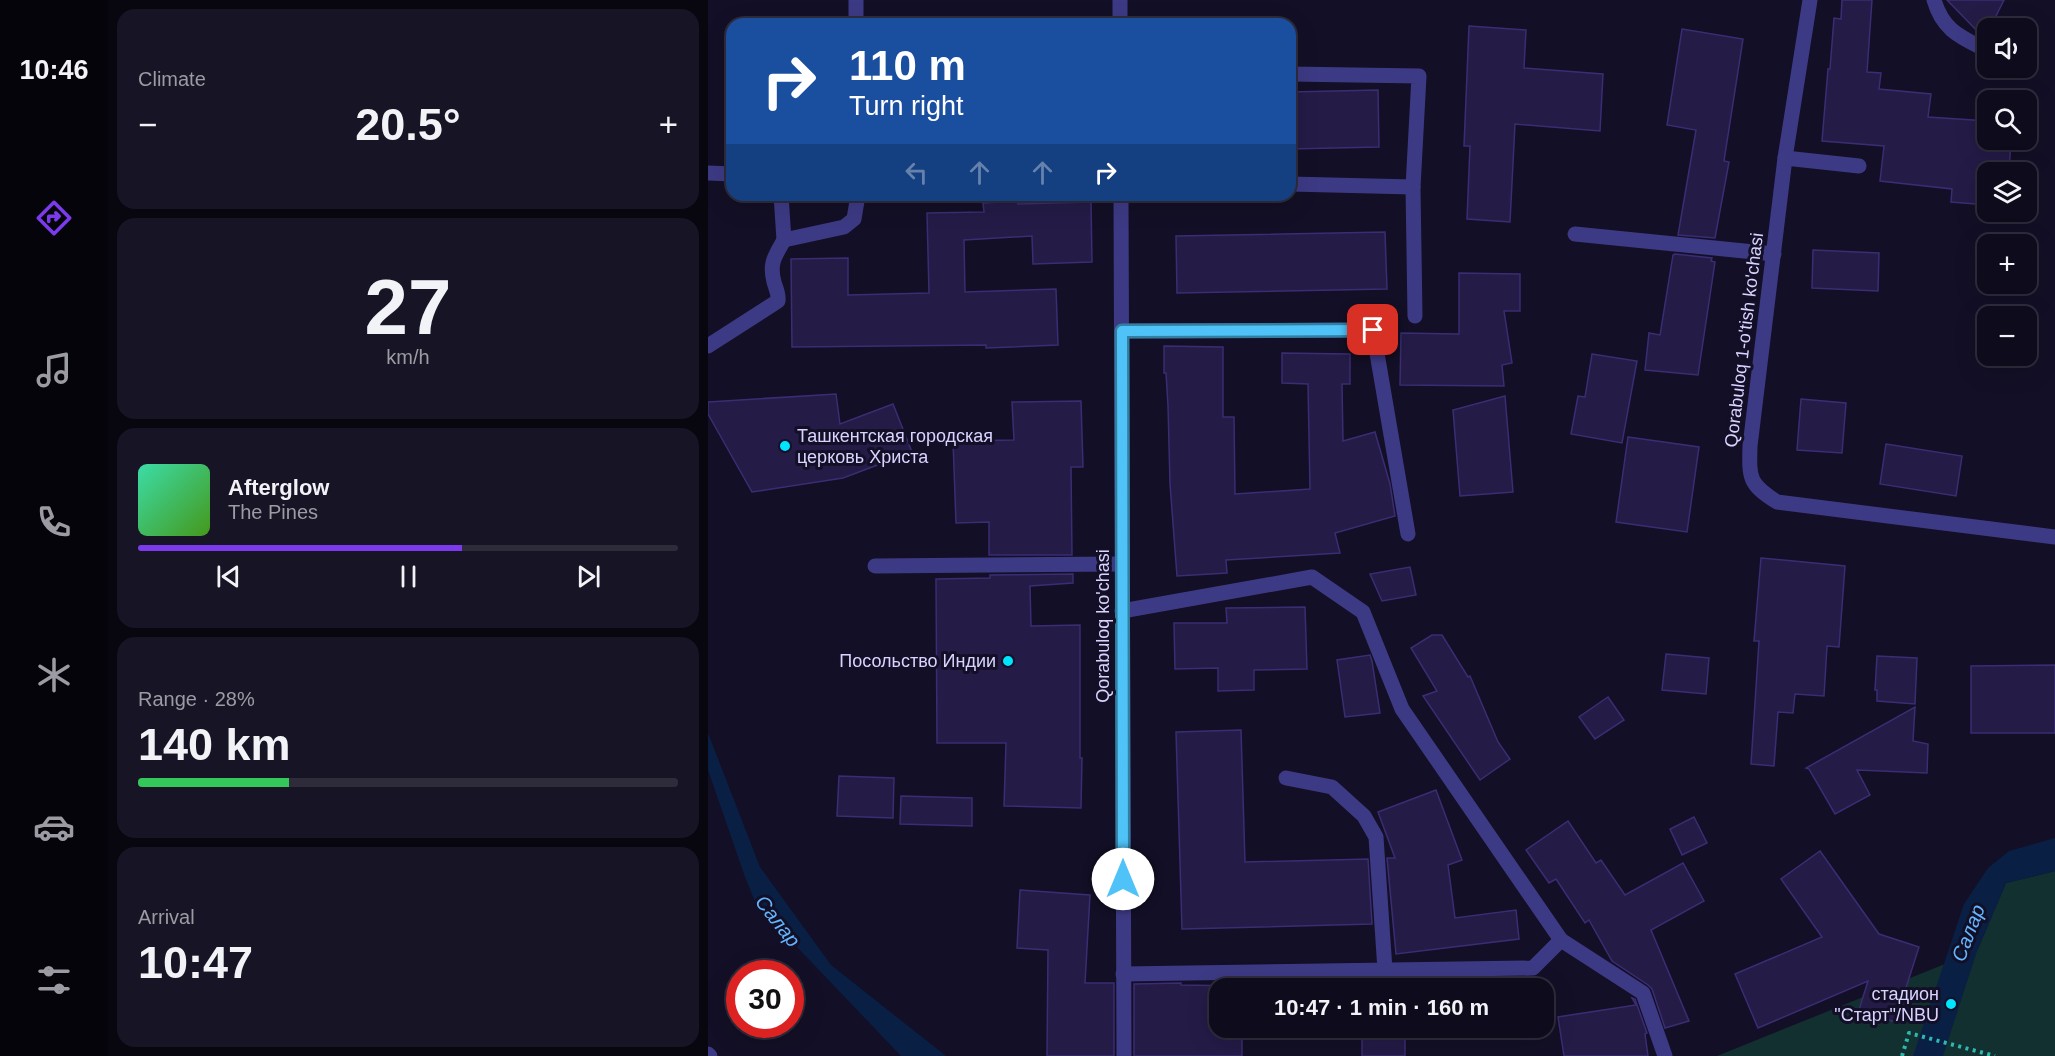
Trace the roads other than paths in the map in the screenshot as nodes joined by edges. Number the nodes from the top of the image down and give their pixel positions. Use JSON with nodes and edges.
{"nodes":[{"id":1,"x":856,"y":0,"type":"edge"},
{"id":2,"x":1120,"y":0,"type":"edge"},
{"id":3,"x":1810,"y":0,"type":"edge"},
{"id":4,"x":1934,"y":0,"type":"edge"},
{"id":5,"x":856,"y":18,"type":"edge"},
{"id":6,"x":1120,"y":18,"type":"edge"},
{"id":7,"x":1977,"y":45,"type":"edge"},
{"id":8,"x":1296,"y":74,"type":"edge"},
{"id":9,"x":1785,"y":158,"type":"junction"},
{"id":10,"x":1859,"y":166,"type":"dead end"},
{"id":11,"x":708,"y":173,"type":"edge"},
{"id":12,"x":726,"y":174,"type":"edge"},
{"id":13,"x":1296,"y":184,"type":"edge"},
{"id":14,"x":1413,"y":187,"type":"junction"},
{"id":15,"x":781,"y":201,"type":"edge"},
{"id":16,"x":857,"y":201,"type":"edge"},
{"id":17,"x":1121,"y":201,"type":"edge"},
{"id":18,"x":1575,"y":234,"type":"dead end"},
{"id":19,"x":784,"y":240,"type":"junction"},
{"id":20,"x":1774,"y":254,"type":"junction"},
{"id":21,"x":1415,"y":315,"type":"dead end"},
{"id":22,"x":1122,"y":331,"type":"junction"},
{"id":23,"x":708,"y":346,"type":"edge"},
{"id":24,"x":1408,"y":534,"type":"dead end"},
{"id":25,"x":2055,"y":537,"type":"edge"},
{"id":26,"x":1122,"y":564,"type":"junction"},
{"id":27,"x":875,"y":567,"type":"dead end"},
{"id":28,"x":1122,"y":611,"type":"junction"},
{"id":29,"x":1286,"y":778,"type":"dead end"},
{"id":30,"x":1561,"y":940,"type":"junction"},
{"id":31,"x":1385,"y":970,"type":"junction"},
{"id":32,"x":1123,"y":974,"type":"junction"},
{"id":33,"x":1124,"y":1056,"type":"edge"},
{"id":34,"x":1665,"y":1056,"type":"edge"}],
"edges":[{"from":1,"to":5,"type":"street"},
{"from":2,"to":6,"type":"street"},
{"from":3,"to":9,"type":"street","name":"Qorabuloq 1-o'tish ko'chasi"},
{"from":4,"to":7,"type":"street"},
{"from":8,"to":14,"type":"street"},
{"from":9,"to":10,"type":"street"},
{"from":9,"to":20,"type":"street","name":"Qorabuloq 1-o'tish ko'chasi"},
{"from":11,"to":12,"type":"street"},
{"from":13,"to":14,"type":"street"},
{"from":14,"to":21,"type":"street"},
{"from":15,"to":19,"type":"street"},
{"from":16,"to":19,"type":"street"},
{"from":17,"to":22,"type":"street","name":"Qorabuloq ko'chasi"},
{"from":18,"to":20,"type":"street"},
{"from":19,"to":23,"type":"street"},
{"from":20,"to":25,"type":"street","name":"Qorabuloq 1-o'tish ko'chasi"},
{"from":22,"to":24,"type":"street"},
{"from":22,"to":26,"type":"street","name":"Qorabuloq ko'chasi"},
{"from":26,"to":27,"type":"street"},
{"from":26,"to":28,"type":"street","name":"Qorabuloq ko'chasi"},
{"from":28,"to":30,"type":"street"},
{"from":28,"to":32,"type":"street","name":"Qorabuloq ko'chasi"},
{"from":29,"to":31,"type":"street"},
{"from":30,"to":31,"type":"street"},
{"from":30,"to":34,"type":"street"},
{"from":31,"to":32,"type":"street"},
{"from":32,"to":33,"type":"street","name":"Qorabuloq ko'chasi"}]}
